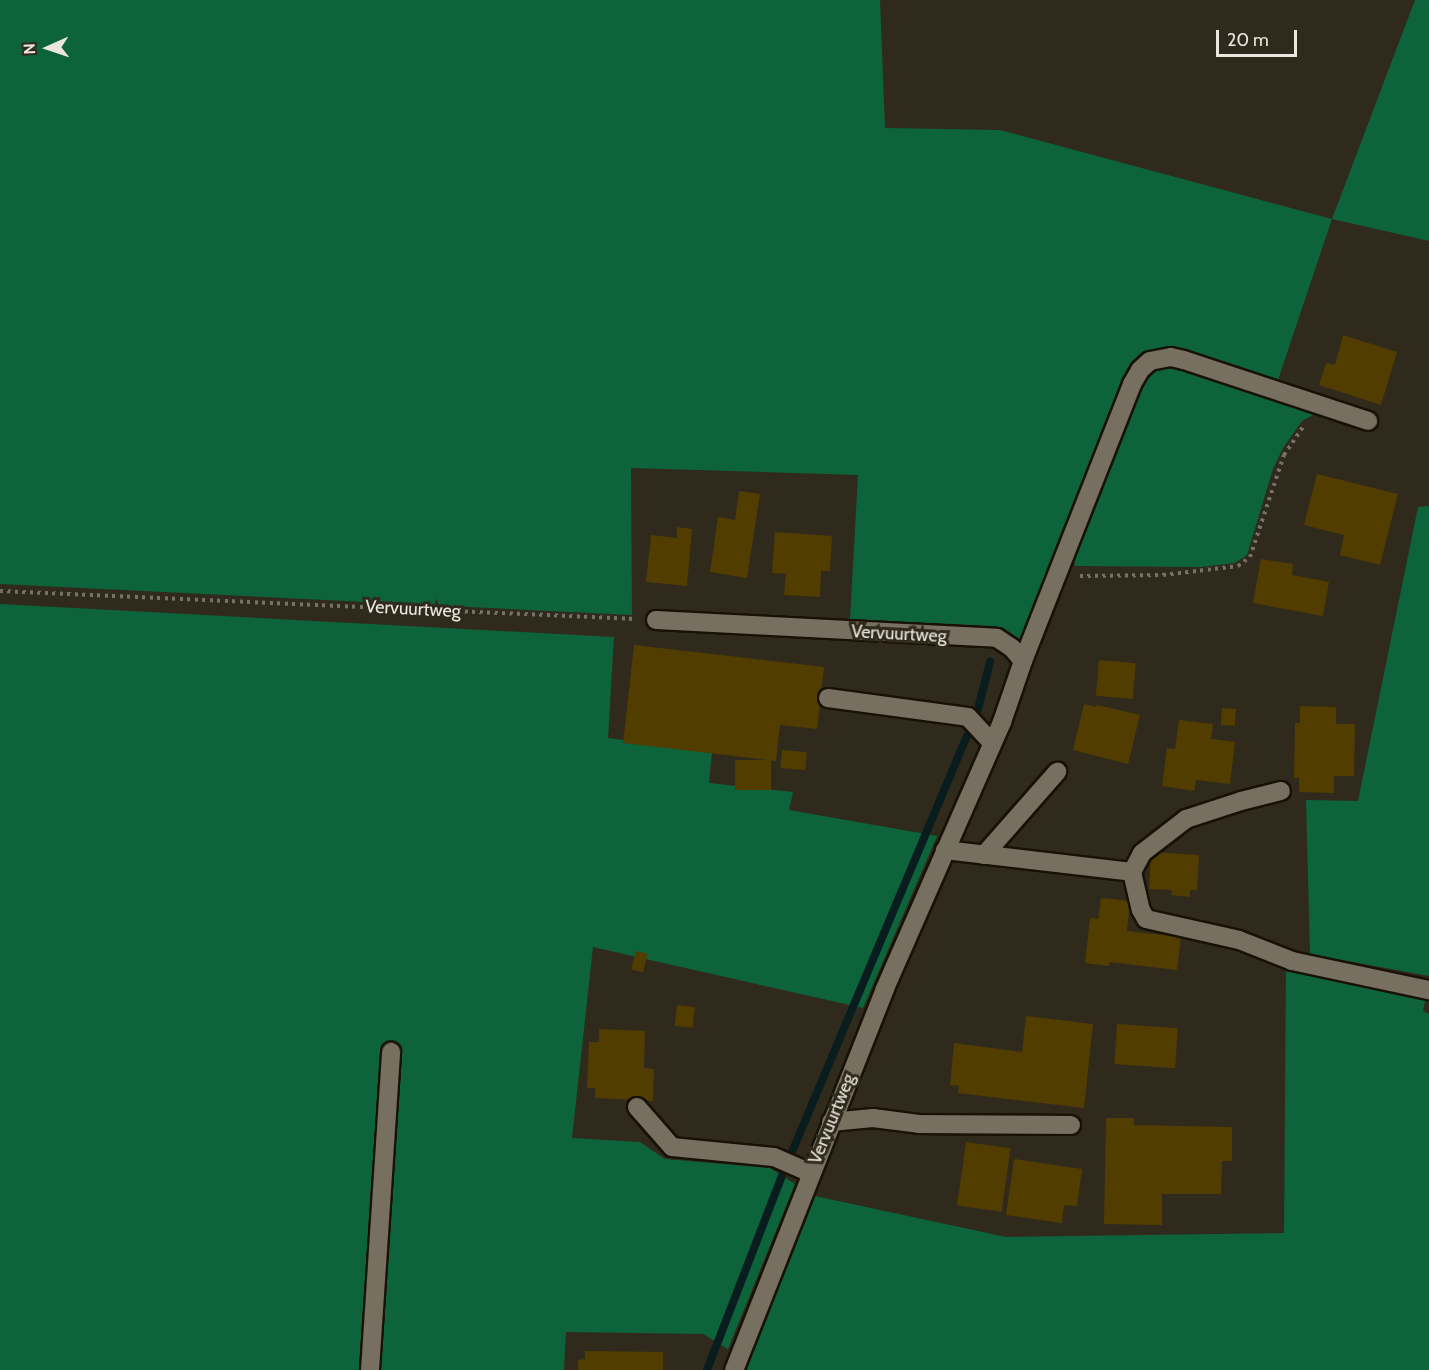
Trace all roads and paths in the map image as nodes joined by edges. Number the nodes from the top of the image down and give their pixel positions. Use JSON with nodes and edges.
{"nodes":[{"id":1,"x":1334,"y":411,"type":"junction"},
{"id":2,"x":1368,"y":421,"type":"dead end"},
{"id":3,"x":1053,"y":583,"type":"junction"},
{"id":4,"x":0,"y":591,"type":"edge"},
{"id":5,"x":656,"y":620,"type":"joint"},
{"id":6,"x":1023,"y":661,"type":"junction"},
{"id":7,"x":828,"y":698,"type":"dead end"},
{"id":8,"x":992,"y":743,"type":"junction"},
{"id":9,"x":1057,"y":772,"type":"dead end"},
{"id":10,"x":1281,"y":791,"type":"dead end"},
{"id":11,"x":945,"y":850,"type":"junction"},
{"id":12,"x":984,"y":855,"type":"junction"},
{"id":13,"x":1132,"y":872,"type":"junction"},
{"id":14,"x":1429,"y":990,"type":"edge"},
{"id":15,"x":391,"y":1052,"type":"dead end"},
{"id":16,"x":637,"y":1107,"type":"dead end"},
{"id":17,"x":831,"y":1122,"type":"junction"},
{"id":18,"x":1071,"y":1125,"type":"dead end"},
{"id":19,"x":811,"y":1173,"type":"junction"},
{"id":20,"x":370,"y":1370,"type":"edge"},
{"id":21,"x":734,"y":1370,"type":"edge"}],
"edges":[{"from":1,"to":2,"type":"street"},
{"from":1,"to":3,"type":"path"},
{"from":1,"to":3,"type":"street"},
{"from":3,"to":6,"type":"street"},
{"from":4,"to":5,"type":"path","name":"Vervuurtweg"},
{"from":5,"to":6,"type":"street","name":"Vervuurtweg"},
{"from":6,"to":8,"type":"street","name":"Vervuurtweg"},
{"from":7,"to":8,"type":"street"},
{"from":8,"to":11,"type":"street","name":"Vervuurtweg"},
{"from":9,"to":12,"type":"street"},
{"from":10,"to":13,"type":"street"},
{"from":11,"to":12,"type":"street"},
{"from":11,"to":17,"type":"street","name":"Vervuurtweg"},
{"from":12,"to":13,"type":"street"},
{"from":13,"to":14,"type":"street"},
{"from":15,"to":20,"type":"street"},
{"from":16,"to":19,"type":"street"},
{"from":17,"to":18,"type":"street"},
{"from":17,"to":19,"type":"street","name":"Vervuurtweg"},
{"from":19,"to":21,"type":"street","name":"Vervuurtweg"}]}
